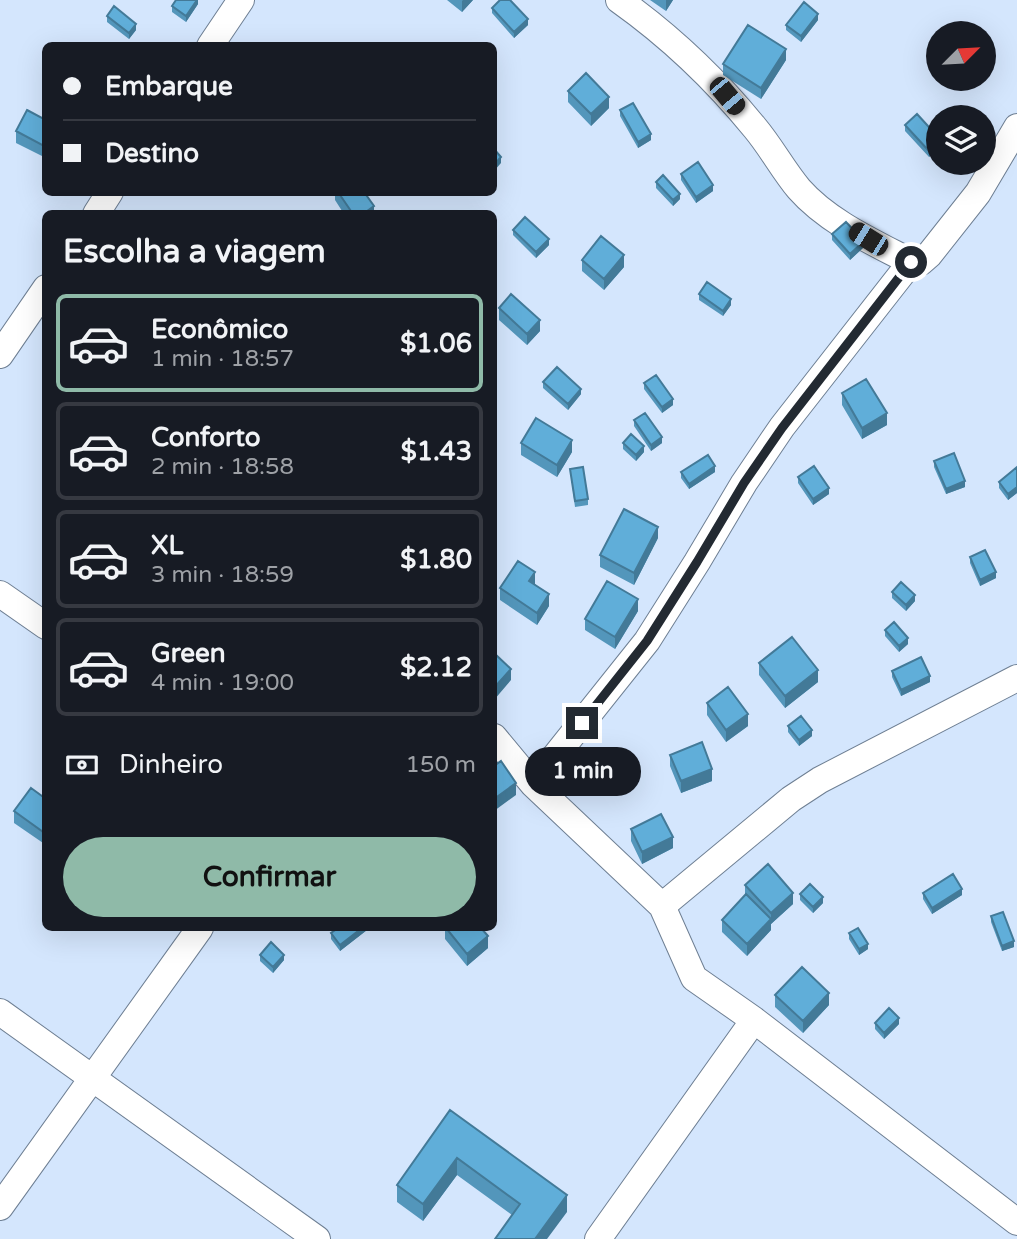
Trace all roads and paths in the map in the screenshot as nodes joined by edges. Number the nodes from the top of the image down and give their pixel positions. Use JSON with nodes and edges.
{"nodes":[{"id":1,"x":241,"y":0,"type":"edge"},
{"id":2,"x":619,"y":0,"type":"edge"},
{"id":3,"x":213,"y":42,"type":"edge"},
{"id":4,"x":1017,"y":127,"type":"edge"},
{"id":5,"x":911,"y":262,"type":"junction"},
{"id":6,"x":42,"y":294,"type":"edge"},
{"id":7,"x":0,"y":355,"type":"edge"},
{"id":8,"x":0,"y":594,"type":"edge"},
{"id":9,"x":42,"y":623,"type":"edge"},
{"id":10,"x":1017,"y":678,"type":"edge"},
{"id":11,"x":497,"y":741,"type":"edge"},
{"id":12,"x":533,"y":784,"type":"junction"},
{"id":13,"x":662,"y":906,"type":"junction"},
{"id":14,"x":198,"y":931,"type":"edge"},
{"id":15,"x":0,"y":1013,"type":"edge"},
{"id":16,"x":754,"y":1020,"type":"junction"},
{"id":17,"x":93,"y":1079,"type":"junction"},
{"id":18,"x":0,"y":1207,"type":"edge"},
{"id":19,"x":1017,"y":1222,"type":"edge"},
{"id":20,"x":317,"y":1239,"type":"edge"},
{"id":21,"x":597,"y":1239,"type":"edge"}],
"edges":[{"from":1,"to":3,"type":"street"},
{"from":2,"to":5,"type":"street"},
{"from":4,"to":5,"type":"street"},
{"from":5,"to":12,"type":"street"},
{"from":6,"to":7,"type":"street"},
{"from":8,"to":9,"type":"street"},
{"from":10,"to":13,"type":"street"},
{"from":11,"to":12,"type":"street"},
{"from":12,"to":13,"type":"street"},
{"from":13,"to":16,"type":"street"},
{"from":14,"to":17,"type":"street"},
{"from":15,"to":17,"type":"street"},
{"from":16,"to":19,"type":"street"},
{"from":16,"to":21,"type":"street"},
{"from":17,"to":18,"type":"street"},
{"from":17,"to":20,"type":"street"}]}
